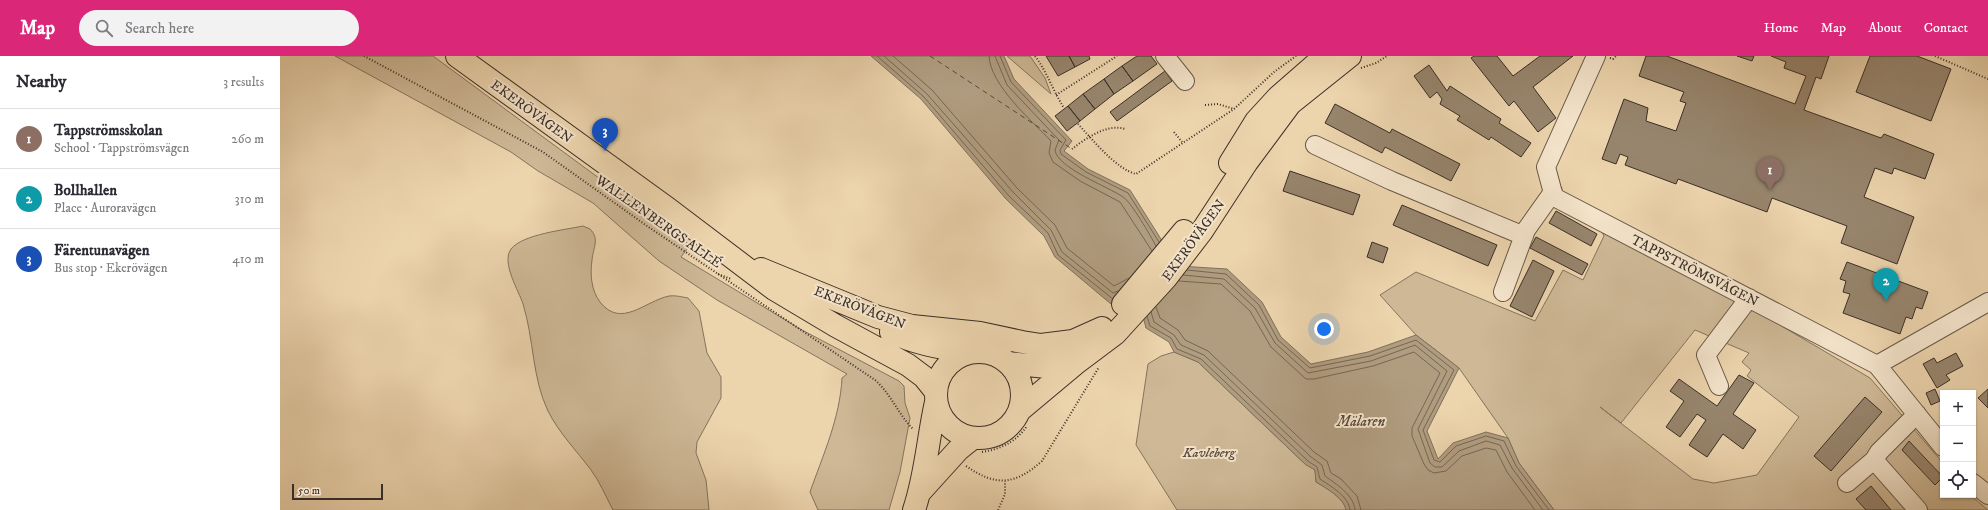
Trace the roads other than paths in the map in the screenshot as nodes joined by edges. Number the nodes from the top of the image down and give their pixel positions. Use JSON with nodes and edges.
{"nodes":[{"id":1,"x":457,"y":56,"type":"edge"},
{"id":2,"x":1165,"y":56,"type":"edge"},
{"id":3,"x":1325,"y":56,"type":"edge"},
{"id":4,"x":1350,"y":56,"type":"edge"},
{"id":5,"x":1596,"y":56,"type":"edge"},
{"id":6,"x":1185,"y":81,"type":"dead end"},
{"id":7,"x":1315,"y":145,"type":"dead end"},
{"id":8,"x":1238,"y":162,"type":"junction"},
{"id":9,"x":1553,"y":192,"type":"junction"},
{"id":10,"x":666,"y":208,"type":"junction"},
{"id":11,"x":1524,"y":236,"type":"junction"},
{"id":12,"x":760,"y":268,"type":"junction"},
{"id":13,"x":1503,"y":292,"type":"dead end"},
{"id":14,"x":1748,"y":298,"type":"junction"},
{"id":15,"x":1988,"y":302,"type":"edge"},
{"id":16,"x":1107,"y":329,"type":"junction"},
{"id":17,"x":971,"y":352,"type":"junction"},
{"id":18,"x":1008,"y":363,"type":"junction"},
{"id":19,"x":1877,"y":365,"type":"junction"},
{"id":20,"x":1719,"y":386,"type":"dead end"},
{"id":21,"x":936,"y":397,"type":"junction"},
{"id":22,"x":1917,"y":414,"type":"junction"},
{"id":23,"x":1026,"y":415,"type":"junction"},
{"id":24,"x":1940,"y":443,"type":"edge"},
{"id":25,"x":976,"y":445,"type":"junction"},
{"id":26,"x":1874,"y":460,"type":"junction"},
{"id":27,"x":1847,"y":483,"type":"dead end"},
{"id":28,"x":1976,"y":485,"type":"edge"},
{"id":29,"x":1988,"y":495,"type":"edge"},
{"id":30,"x":917,"y":501,"type":"edge"},
{"id":31,"x":1918,"y":510,"type":"edge"}],
"edges":[{"from":1,"to":10,"type":"main road","name":"EKERÖVÄGEN"},
{"from":2,"to":6,"type":"street"},
{"from":3,"to":8,"type":"main road","name":"EKERÖVÄGEN"},
{"from":4,"to":8,"type":"main road","name":"EKERÖVÄGEN"},
{"from":5,"to":9,"type":"street"},
{"from":7,"to":11,"type":"street"},
{"from":8,"to":16,"type":"main road","name":"EKERÖVÄGEN"},
{"from":9,"to":11,"type":"street"},
{"from":9,"to":14,"type":"street","name":"TAPPSTRÖMSVÄGEN"},
{"from":10,"to":12,"type":"main road","name":"EKERÖVÄGEN"},
{"from":10,"to":21,"type":"main road","name":"EKERÖVÄGEN"},
{"from":11,"to":13,"type":"street"},
{"from":12,"to":16,"type":"main road","name":"EKERÖVÄGEN"},
{"from":12,"to":17,"type":"main road","name":"EKERÖVÄGEN"},
{"from":14,"to":19,"type":"street","name":"TAPPSTRÖMSVÄGEN"},
{"from":14,"to":20,"type":"street"},
{"from":15,"to":19,"type":"street"},
{"from":16,"to":18,"type":"main road","name":"EKERÖVÄGEN"},
{"from":16,"to":23,"type":"main road","name":"EKERÖVÄGEN"},
{"from":17,"to":18,"type":"main road"},
{"from":17,"to":21,"type":"main road"},
{"from":18,"to":23,"type":"main road"},
{"from":19,"to":22,"type":"street","name":"TAPPSTRÖMSVÄGEN"},
{"from":21,"to":25,"type":"main road"},
{"from":21,"to":30,"type":"main road"},
{"from":22,"to":24,"type":"street","name":"TAPPSTRÖMSVÄGEN"},
{"from":22,"to":26,"type":"street"},
{"from":23,"to":25,"type":"main road"},
{"from":25,"to":30,"type":"main road"},
{"from":26,"to":27,"type":"street"},
{"from":26,"to":31,"type":"street"},
{"from":28,"to":29,"type":"street"}]}
